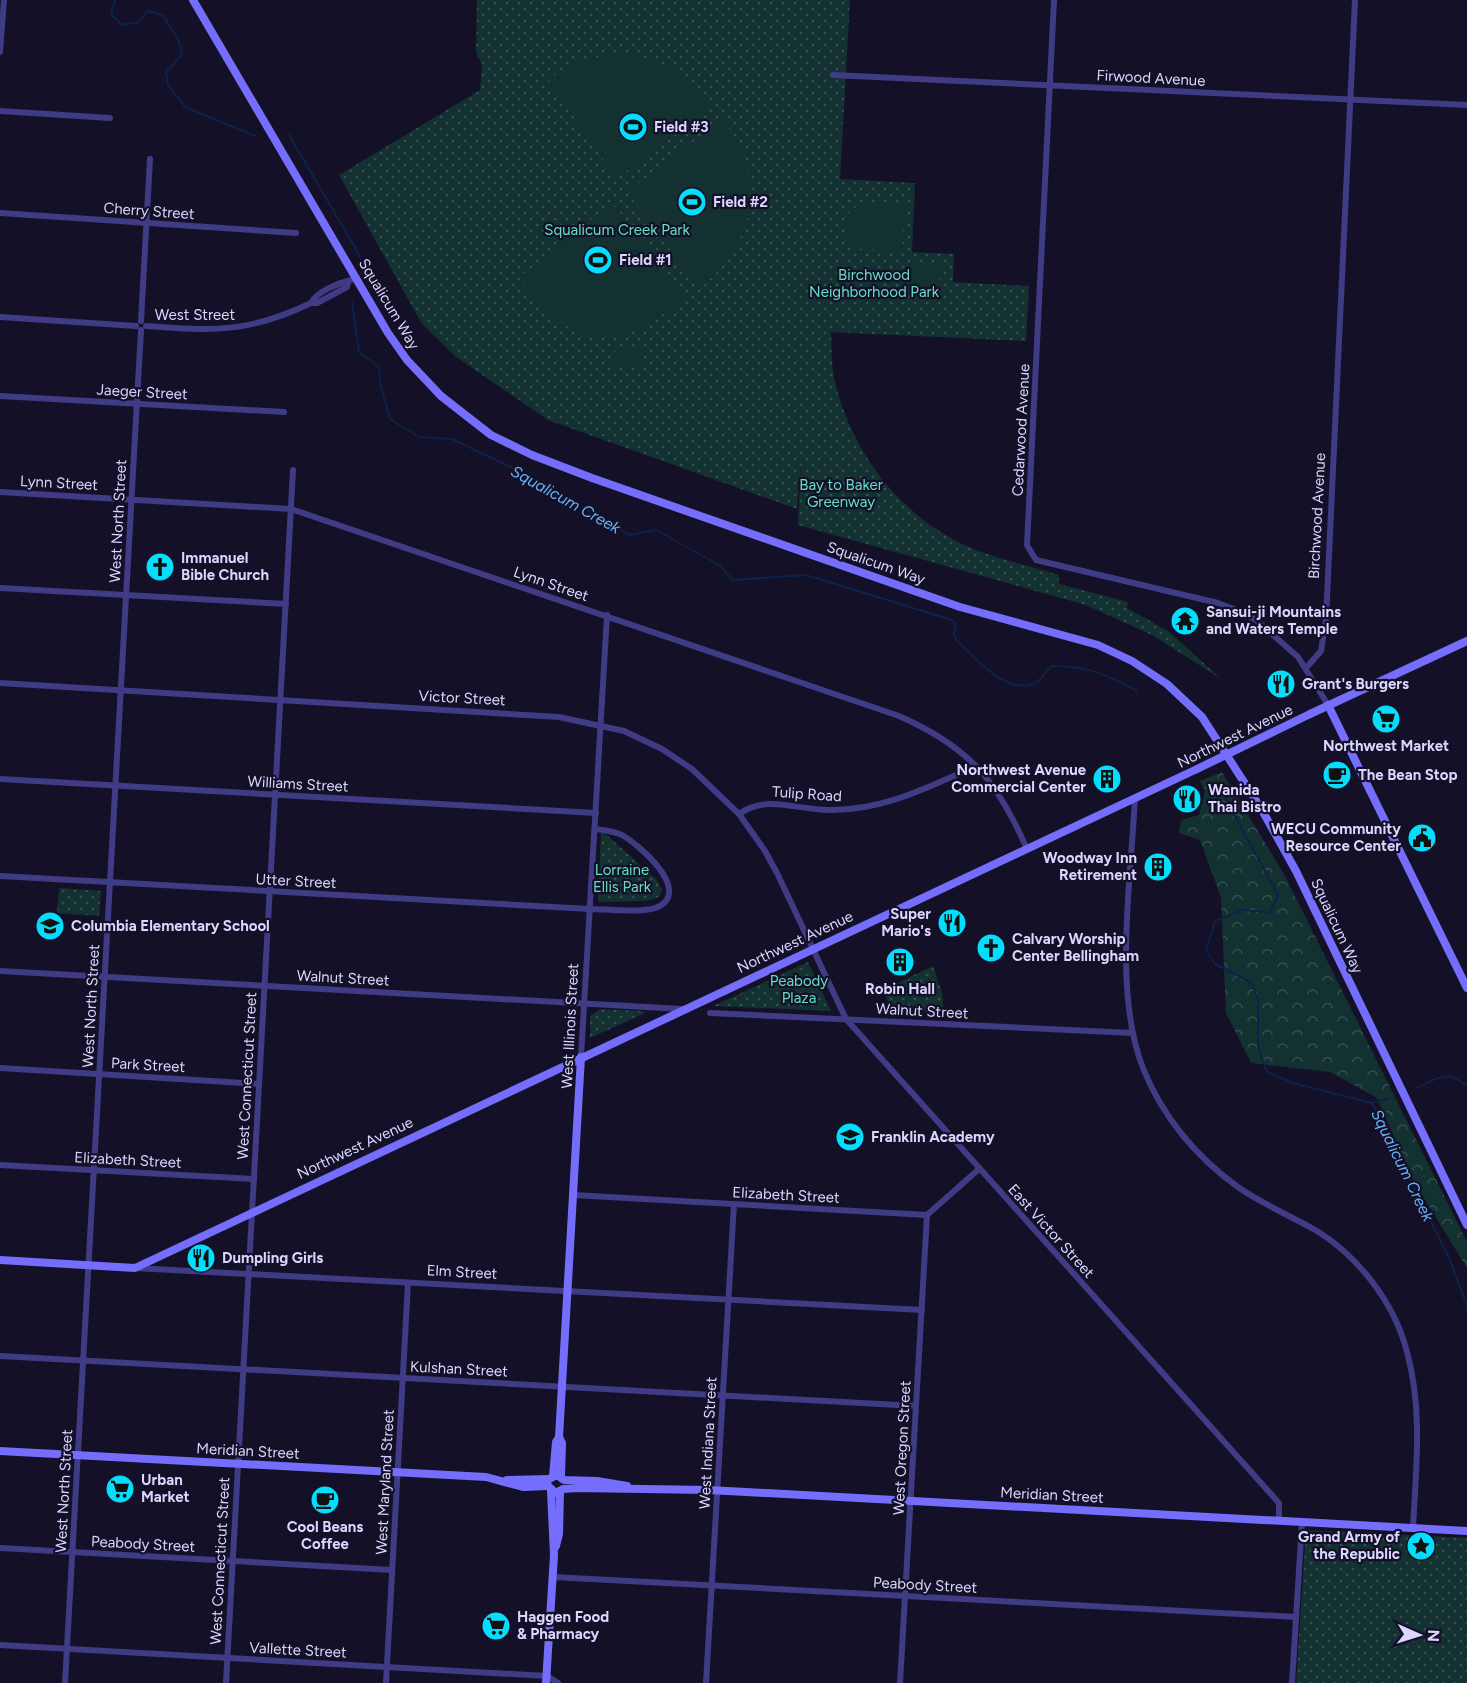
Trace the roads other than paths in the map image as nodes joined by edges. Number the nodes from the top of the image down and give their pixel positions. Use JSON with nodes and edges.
{"nodes":[{"id":1,"x":4,"y":0,"type":"edge"},
{"id":2,"x":193,"y":0,"type":"edge"},
{"id":3,"x":1054,"y":0,"type":"edge"},
{"id":4,"x":1355,"y":0,"type":"edge"},
{"id":5,"x":2,"y":20,"type":"edge"},
{"id":6,"x":0,"y":52,"type":"edge"},
{"id":7,"x":833,"y":75,"type":"dead end"},
{"id":8,"x":1050,"y":86,"type":"junction"},
{"id":9,"x":1350,"y":100,"type":"junction"},
{"id":10,"x":1467,"y":105,"type":"edge"},
{"id":11,"x":0,"y":111,"type":"edge"},
{"id":12,"x":110,"y":118,"type":"dead end"},
{"id":13,"x":150,"y":159,"type":"dead end"},
{"id":14,"x":0,"y":213,"type":"edge"},
{"id":15,"x":147,"y":223,"type":"junction"},
{"id":16,"x":296,"y":233,"type":"dead end"},
{"id":17,"x":353,"y":280,"type":"junction"},
{"id":18,"x":0,"y":317,"type":"edge"},
{"id":19,"x":141,"y":326,"type":"junction"},
{"id":20,"x":0,"y":396,"type":"edge"},
{"id":21,"x":137,"y":404,"type":"junction"},
{"id":22,"x":284,"y":412,"type":"dead end"},
{"id":23,"x":293,"y":470,"type":"dead end"},
{"id":24,"x":0,"y":492,"type":"edge"},
{"id":25,"x":131,"y":499,"type":"junction"},
{"id":26,"x":291,"y":508,"type":"junction"},
{"id":27,"x":0,"y":588,"type":"edge"},
{"id":28,"x":126,"y":595,"type":"junction"},
{"id":29,"x":286,"y":604,"type":"junction"},
{"id":30,"x":607,"y":615,"type":"junction"},
{"id":31,"x":1467,"y":641,"type":"edge"},
{"id":32,"x":1306,"y":668,"type":"junction"},
{"id":33,"x":0,"y":683,"type":"edge"},
{"id":34,"x":121,"y":690,"type":"junction"},
{"id":35,"x":280,"y":699,"type":"junction"},
{"id":36,"x":1328,"y":705,"type":"junction"},
{"id":37,"x":601,"y":724,"type":"junction"},
{"id":38,"x":976,"y":765,"type":"junction"},
{"id":39,"x":0,"y":779,"type":"edge"},
{"id":40,"x":116,"y":786,"type":"junction"},
{"id":41,"x":275,"y":795,"type":"junction"},
{"id":42,"x":1135,"y":798,"type":"junction"},
{"id":43,"x":596,"y":813,"type":"junction"},
{"id":44,"x":739,"y":814,"type":"junction"},
{"id":45,"x":595,"y":829,"type":"junction"},
{"id":46,"x":1027,"y":849,"type":"junction"},
{"id":47,"x":0,"y":876,"type":"edge"},
{"id":48,"x":110,"y":882,"type":"junction"},
{"id":49,"x":270,"y":891,"type":"junction"},
{"id":50,"x":590,"y":909,"type":"junction"},
{"id":51,"x":813,"y":949,"type":"junction"},
{"id":52,"x":0,"y":971,"type":"edge"},
{"id":53,"x":105,"y":977,"type":"junction"},
{"id":54,"x":264,"y":986,"type":"junction"},
{"id":55,"x":1467,"y":988,"type":"edge"},
{"id":56,"x":585,"y":1004,"type":"junction"},
{"id":57,"x":684,"y":1009,"type":"junction"},
{"id":58,"x":711,"y":1013,"type":"dead end"},
{"id":59,"x":846,"y":1019,"type":"junction"},
{"id":60,"x":1132,"y":1033,"type":"junction"},
{"id":61,"x":581,"y":1057,"type":"junction"},
{"id":62,"x":0,"y":1068,"type":"edge"},
{"id":63,"x":99,"y":1074,"type":"junction"},
{"id":64,"x":259,"y":1083,"type":"junction"},
{"id":65,"x":0,"y":1165,"type":"edge"},
{"id":66,"x":979,"y":1169,"type":"junction"},
{"id":67,"x":94,"y":1170,"type":"junction"},
{"id":68,"x":254,"y":1179,"type":"junction"},
{"id":69,"x":573,"y":1195,"type":"junction"},
{"id":70,"x":734,"y":1204,"type":"junction"},
{"id":71,"x":252,"y":1212,"type":"junction"},
{"id":72,"x":927,"y":1215,"type":"junction"},
{"id":73,"x":1467,"y":1225,"type":"edge"},
{"id":74,"x":0,"y":1260,"type":"edge"},
{"id":75,"x":89,"y":1265,"type":"junction"},
{"id":76,"x":135,"y":1268,"type":"junction"},
{"id":77,"x":248,"y":1274,"type":"junction"},
{"id":78,"x":408,"y":1283,"type":"junction"},
{"id":79,"x":568,"y":1291,"type":"junction"},
{"id":80,"x":728,"y":1300,"type":"junction"},
{"id":81,"x":922,"y":1310,"type":"junction"},
{"id":82,"x":0,"y":1356,"type":"edge"},
{"id":83,"x":83,"y":1361,"type":"junction"},
{"id":84,"x":243,"y":1369,"type":"junction"},
{"id":85,"x":403,"y":1378,"type":"junction"},
{"id":86,"x":562,"y":1387,"type":"junction"},
{"id":87,"x":722,"y":1396,"type":"junction"},
{"id":88,"x":916,"y":1406,"type":"junction"},
{"id":89,"x":0,"y":1451,"type":"edge"},
{"id":90,"x":78,"y":1455,"type":"junction"},
{"id":91,"x":238,"y":1464,"type":"junction"},
{"id":92,"x":398,"y":1473,"type":"junction"},
{"id":93,"x":556,"y":1484,"type":"junction"},
{"id":94,"x":717,"y":1490,"type":"junction"},
{"id":95,"x":911,"y":1501,"type":"junction"},
{"id":96,"x":1279,"y":1520,"type":"junction"},
{"id":97,"x":1302,"y":1522,"type":"junction"},
{"id":98,"x":1413,"y":1528,"type":"junction"},
{"id":99,"x":1467,"y":1531,"type":"edge"},
{"id":100,"x":0,"y":1548,"type":"edge"},
{"id":101,"x":73,"y":1552,"type":"junction"},
{"id":102,"x":232,"y":1561,"type":"junction"},
{"id":103,"x":392,"y":1570,"type":"junction"},
{"id":104,"x":553,"y":1577,"type":"junction"},
{"id":105,"x":711,"y":1586,"type":"junction"},
{"id":106,"x":905,"y":1596,"type":"junction"},
{"id":107,"x":1296,"y":1617,"type":"junction"},
{"id":108,"x":0,"y":1645,"type":"edge"},
{"id":109,"x":67,"y":1649,"type":"junction"},
{"id":110,"x":227,"y":1658,"type":"junction"},
{"id":111,"x":387,"y":1667,"type":"junction"},
{"id":112,"x":547,"y":1679,"type":"edge"},
{"id":113,"x":65,"y":1683,"type":"edge"},
{"id":114,"x":226,"y":1683,"type":"edge"},
{"id":115,"x":386,"y":1683,"type":"edge"},
{"id":116,"x":558,"y":1683,"type":"edge"},
{"id":117,"x":706,"y":1683,"type":"edge"},
{"id":118,"x":900,"y":1683,"type":"edge"},
{"id":119,"x":1292,"y":1683,"type":"edge"}],
"edges":[{"from":1,"to":5,"type":"street"},
{"from":2,"to":17,"type":"street","name":"Squalicum Way"},
{"from":3,"to":8,"type":"street","name":"Cedarwood Avenue"},
{"from":4,"to":9,"type":"street","name":"Birchwood Avenue"},
{"from":5,"to":6,"type":"street"},
{"from":7,"to":8,"type":"street","name":"Firwood Avenue"},
{"from":8,"to":9,"type":"street","name":"Firwood Avenue"},
{"from":8,"to":32,"type":"street","name":"Cedarwood Avenue"},
{"from":9,"to":10,"type":"street","name":"Firwood Avenue"},
{"from":9,"to":32,"type":"street","name":"Birchwood Avenue"},
{"from":11,"to":12,"type":"street"},
{"from":13,"to":15,"type":"street","name":"West North Street"},
{"from":14,"to":15,"type":"street","name":"Cherry Street"},
{"from":15,"to":16,"type":"street","name":"Cherry Street"},
{"from":15,"to":19,"type":"street","name":"West North Street"},
{"from":17,"to":19,"type":"street","name":"West Street"},
{"from":17,"to":73,"type":"street","name":"Squalicum Way"},
{"from":18,"to":19,"type":"street","name":"West Street"},
{"from":19,"to":21,"type":"street","name":"West North Street"},
{"from":20,"to":21,"type":"street","name":"Jaeger Street"},
{"from":21,"to":22,"type":"street","name":"Jaeger Street"},
{"from":21,"to":25,"type":"street","name":"West North Street"},
{"from":23,"to":26,"type":"street","name":"West Connecticut Street"},
{"from":24,"to":25,"type":"street","name":"Lynn Street"},
{"from":25,"to":26,"type":"street","name":"Lynn Street"},
{"from":25,"to":28,"type":"street","name":"West North Street"},
{"from":26,"to":29,"type":"street","name":"West Connecticut Street"},
{"from":26,"to":30,"type":"street","name":"Lynn Street"},
{"from":27,"to":28,"type":"street"},
{"from":28,"to":29,"type":"street"},
{"from":28,"to":34,"type":"street","name":"West North Street"},
{"from":29,"to":35,"type":"street","name":"West Connecticut Street"},
{"from":30,"to":37,"type":"street","name":"West Illinois Street"},
{"from":30,"to":38,"type":"street","name":"Lynn Street"},
{"from":31,"to":36,"type":"street","name":"Northwest Avenue"},
{"from":32,"to":36,"type":"street"},
{"from":33,"to":34,"type":"street","name":"Victor Street"},
{"from":34,"to":35,"type":"street","name":"Victor Street"},
{"from":34,"to":40,"type":"street","name":"West North Street"},
{"from":35,"to":37,"type":"street","name":"Victor Street"},
{"from":35,"to":41,"type":"street","name":"West Connecticut Street"},
{"from":36,"to":42,"type":"street","name":"Northwest Avenue","bridge":true},
{"from":36,"to":55,"type":"street"},
{"from":37,"to":43,"type":"street","name":"West Illinois Street"},
{"from":37,"to":44,"type":"street","name":"Victor Street"},
{"from":38,"to":44,"type":"street","name":"Tulip Road"},
{"from":38,"to":46,"type":"street","name":"Lynn Street"},
{"from":39,"to":40,"type":"street","name":"Williams Street"},
{"from":40,"to":41,"type":"street","name":"Williams Street"},
{"from":40,"to":48,"type":"street","name":"West North Street"},
{"from":41,"to":43,"type":"street","name":"Williams Street"},
{"from":41,"to":49,"type":"street","name":"West Connecticut Street"},
{"from":42,"to":46,"type":"street","name":"Northwest Avenue"},
{"from":42,"to":60,"type":"street"},
{"from":43,"to":45,"type":"street","name":"West Illinois Street"},
{"from":44,"to":51,"type":"street","name":"Victor Street"},
{"from":45,"to":50,"type":"street","name":"West Illinois Street"},
{"from":45,"to":50,"type":"street","name":"Utter Street"},
{"from":46,"to":51,"type":"street","name":"Northwest Avenue"},
{"from":47,"to":48,"type":"street","name":"Utter Street"},
{"from":48,"to":49,"type":"street","name":"Utter Street"},
{"from":48,"to":53,"type":"street","name":"West North Street"},
{"from":49,"to":50,"type":"street","name":"Utter Street"},
{"from":49,"to":54,"type":"street","name":"West Connecticut Street"},
{"from":50,"to":56,"type":"street","name":"West Illinois Street"},
{"from":51,"to":57,"type":"street","name":"Northwest Avenue"},
{"from":51,"to":59,"type":"street","name":"East Victor Street"},
{"from":52,"to":53,"type":"street","name":"Walnut Street"},
{"from":53,"to":54,"type":"street","name":"Walnut Street"},
{"from":53,"to":63,"type":"street","name":"West North Street"},
{"from":54,"to":56,"type":"street","name":"Walnut Street"},
{"from":54,"to":64,"type":"street","name":"West Connecticut Street"},
{"from":56,"to":57,"type":"street","name":"Walnut Street"},
{"from":56,"to":61,"type":"street","name":"West Illinois Street"},
{"from":57,"to":61,"type":"street","name":"Northwest Avenue"},
{"from":58,"to":59,"type":"street","name":"Walnut Street"},
{"from":59,"to":60,"type":"street","name":"Walnut Street"},
{"from":59,"to":66,"type":"street","name":"East Victor Street"},
{"from":60,"to":98,"type":"street"},
{"from":61,"to":69,"type":"street","name":"West Illinois Street"},
{"from":61,"to":71,"type":"street","name":"Northwest Avenue"},
{"from":62,"to":63,"type":"street","name":"Park Street"},
{"from":63,"to":64,"type":"street","name":"Park Street"},
{"from":63,"to":67,"type":"street","name":"West North Street"},
{"from":64,"to":68,"type":"street","name":"West Connecticut Street"},
{"from":65,"to":67,"type":"street","name":"Elizabeth Street"},
{"from":66,"to":72,"type":"street"},
{"from":66,"to":96,"type":"street","name":"East Victor Street"},
{"from":67,"to":68,"type":"street","name":"Elizabeth Street"},
{"from":67,"to":75,"type":"street","name":"West North Street"},
{"from":68,"to":71,"type":"street","name":"West Connecticut Street"},
{"from":69,"to":70,"type":"street","name":"Elizabeth Street"},
{"from":69,"to":79,"type":"street","name":"West Illinois Street"},
{"from":70,"to":72,"type":"street","name":"Elizabeth Street"},
{"from":70,"to":80,"type":"street","name":"West Indiana Street"},
{"from":71,"to":76,"type":"street","name":"Northwest Avenue"},
{"from":71,"to":77,"type":"street","name":"West Connecticut Street"},
{"from":72,"to":81,"type":"street","name":"West Oregon Street"},
{"from":74,"to":75,"type":"street","name":"Elm Street"},
{"from":75,"to":76,"type":"street","name":"Elm Street"},
{"from":75,"to":83,"type":"street","name":"West North Street"},
{"from":76,"to":77,"type":"street","name":"Elm Street"},
{"from":77,"to":78,"type":"street","name":"Elm Street"},
{"from":77,"to":84,"type":"street","name":"West Connecticut Street"},
{"from":78,"to":79,"type":"street","name":"Elm Street"},
{"from":78,"to":85,"type":"street","name":"West Maryland Street"},
{"from":79,"to":80,"type":"street","name":"Elm Street"},
{"from":79,"to":86,"type":"street","name":"West Illinois Street"},
{"from":80,"to":81,"type":"street","name":"Elm Street"},
{"from":80,"to":87,"type":"street","name":"West Indiana Street"},
{"from":81,"to":88,"type":"street","name":"West Oregon Street"},
{"from":82,"to":83,"type":"street","name":"Kulshan Street"},
{"from":83,"to":84,"type":"street","name":"Kulshan Street"},
{"from":83,"to":90,"type":"street","name":"West North Street"},
{"from":84,"to":85,"type":"street","name":"Kulshan Street"},
{"from":84,"to":91,"type":"street","name":"West Connecticut Street"},
{"from":85,"to":86,"type":"street","name":"Kulshan Street"},
{"from":85,"to":92,"type":"street","name":"West Maryland Street"},
{"from":86,"to":87,"type":"street","name":"Kulshan Street"},
{"from":86,"to":93,"type":"street","name":"West Illinois Street"},
{"from":87,"to":88,"type":"street","name":"Kulshan Street"},
{"from":87,"to":94,"type":"street","name":"West Indiana Street"},
{"from":88,"to":95,"type":"street","name":"West Oregon Street"},
{"from":89,"to":90,"type":"street","name":"Meridian Street"},
{"from":90,"to":91,"type":"street","name":"Meridian Street"},
{"from":90,"to":101,"type":"street","name":"West North Street"},
{"from":91,"to":92,"type":"street","name":"Meridian Street"},
{"from":91,"to":102,"type":"street","name":"West Connecticut Street"},
{"from":92,"to":93,"type":"street","name":"Meridian Street"},
{"from":92,"to":103,"type":"street","name":"West Maryland Street"},
{"from":93,"to":94,"type":"street","name":"Meridian Street"},
{"from":93,"to":104,"type":"street","name":"West Illinois Street"},
{"from":94,"to":95,"type":"street","name":"Meridian Street"},
{"from":94,"to":105,"type":"street","name":"West Indiana Street"},
{"from":95,"to":96,"type":"street","name":"Meridian Street"},
{"from":95,"to":106,"type":"street","name":"West Oregon Street"},
{"from":96,"to":97,"type":"street","name":"Meridian Street"},
{"from":97,"to":98,"type":"street","name":"Meridian Street"},
{"from":97,"to":107,"type":"street"},
{"from":98,"to":99,"type":"street","name":"Meridian Street"},
{"from":100,"to":101,"type":"street","name":"Peabody Street"},
{"from":101,"to":102,"type":"street","name":"Peabody Street"},
{"from":101,"to":109,"type":"street","name":"West North Street"},
{"from":102,"to":103,"type":"street","name":"Peabody Street"},
{"from":102,"to":110,"type":"street","name":"West Connecticut Street"},
{"from":103,"to":111,"type":"street","name":"West Maryland Street"},
{"from":104,"to":105,"type":"street","name":"Peabody Street"},
{"from":104,"to":112,"type":"street","name":"West Illinois Street"},
{"from":105,"to":106,"type":"street","name":"Peabody Street"},
{"from":105,"to":117,"type":"street","name":"West Indiana Street"},
{"from":106,"to":107,"type":"street","name":"Peabody Street"},
{"from":106,"to":118,"type":"street","name":"West Oregon Street"},
{"from":107,"to":119,"type":"street"},
{"from":108,"to":109,"type":"street","name":"Vallette Street"},
{"from":109,"to":110,"type":"street","name":"Vallette Street"},
{"from":109,"to":113,"type":"street","name":"West North Street"},
{"from":110,"to":111,"type":"street","name":"Vallette Street"},
{"from":110,"to":114,"type":"street","name":"West Connecticut Street"},
{"from":111,"to":112,"type":"street","name":"Vallette Street"},
{"from":111,"to":115,"type":"street","name":"West Maryland Street"},
{"from":112,"to":116,"type":"street","name":"Vallette Street"}]}
